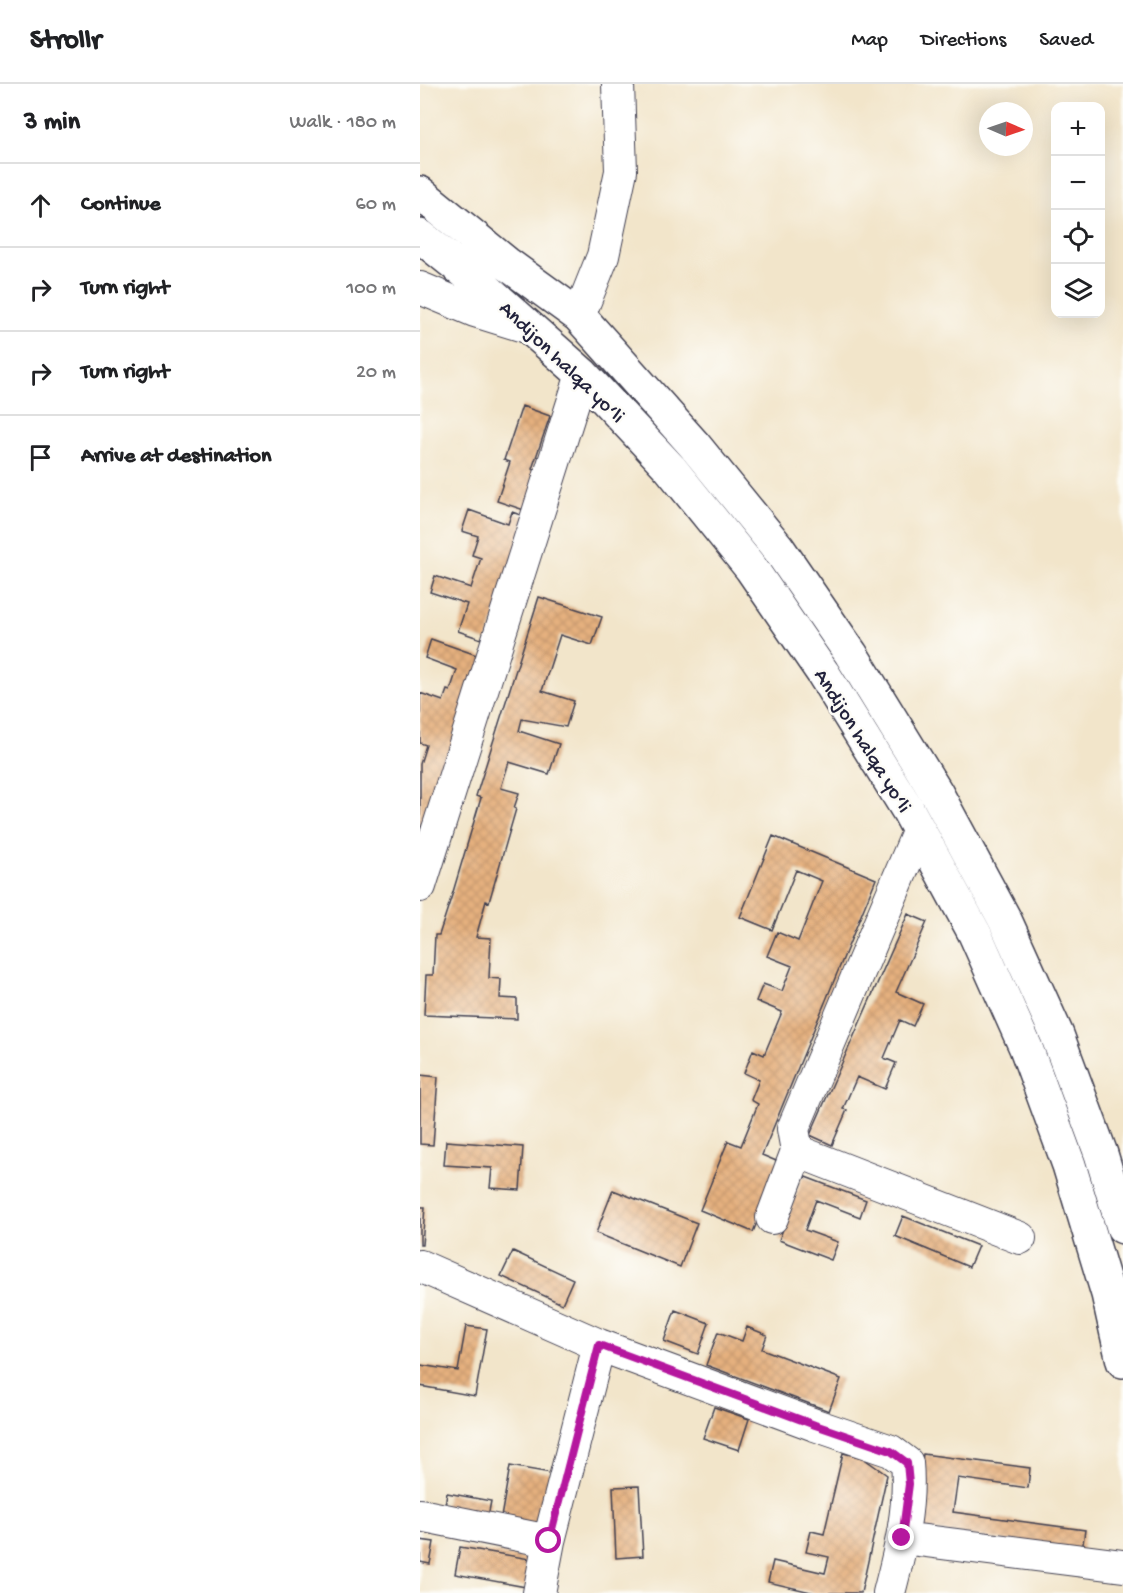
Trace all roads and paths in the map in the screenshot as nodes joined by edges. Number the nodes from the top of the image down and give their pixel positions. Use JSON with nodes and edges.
{"nodes":[{"id":1,"x":618,"y":84,"type":"edge"},
{"id":2,"x":420,"y":193,"type":"edge"},
{"id":3,"x":420,"y":236,"type":"edge"},
{"id":4,"x":420,"y":288,"type":"edge"},
{"id":5,"x":579,"y":316,"type":"junction"},
{"id":6,"x":530,"y":328,"type":"junction"},
{"id":7,"x":582,"y":374,"type":"junction"},
{"id":8,"x":919,"y":830,"type":"junction"},
{"id":9,"x":420,"y":886,"type":"edge"},
{"id":10,"x":797,"y":1151,"type":"junction"},
{"id":11,"x":772,"y":1218,"type":"dead end"},
{"id":12,"x":1123,"y":1227,"type":"edge"},
{"id":13,"x":1020,"y":1238,"type":"dead end"},
{"id":14,"x":420,"y":1266,"type":"edge"},
{"id":15,"x":599,"y":1345,"type":"junction"},
{"id":16,"x":1123,"y":1361,"type":"edge"},
{"id":17,"x":420,"y":1515,"type":"edge"},
{"id":18,"x":902,"y":1538,"type":"junction"},
{"id":19,"x":549,"y":1541,"type":"junction"},
{"id":20,"x":1123,"y":1566,"type":"edge"},
{"id":21,"x":539,"y":1593,"type":"edge"},
{"id":22,"x":889,"y":1593,"type":"edge"}],
"edges":[{"from":1,"to":5,"type":"street"},
{"from":2,"to":5,"type":"highway","name":"Andijon halqa yo‘li"},
{"from":3,"to":6,"type":"highway","name":"Andijon halqa yo‘li"},
{"from":4,"to":6,"type":"street"},
{"from":5,"to":12,"type":"highway","name":"Andijon halqa yo‘li"},
{"from":6,"to":7,"type":"highway","name":"Andijon halqa yo‘li"},
{"from":7,"to":8,"type":"highway","name":"Andijon halqa yo‘li"},
{"from":7,"to":9,"type":"street"},
{"from":8,"to":10,"type":"street"},
{"from":8,"to":16,"type":"highway","name":"Andijon halqa yo‘li"},
{"from":10,"to":11,"type":"street"},
{"from":10,"to":13,"type":"street"},
{"from":14,"to":15,"type":"street"},
{"from":15,"to":18,"type":"street"},
{"from":15,"to":19,"type":"street"},
{"from":17,"to":19,"type":"street"},
{"from":18,"to":20,"type":"street"},
{"from":18,"to":22,"type":"street"},
{"from":19,"to":21,"type":"street"}]}
